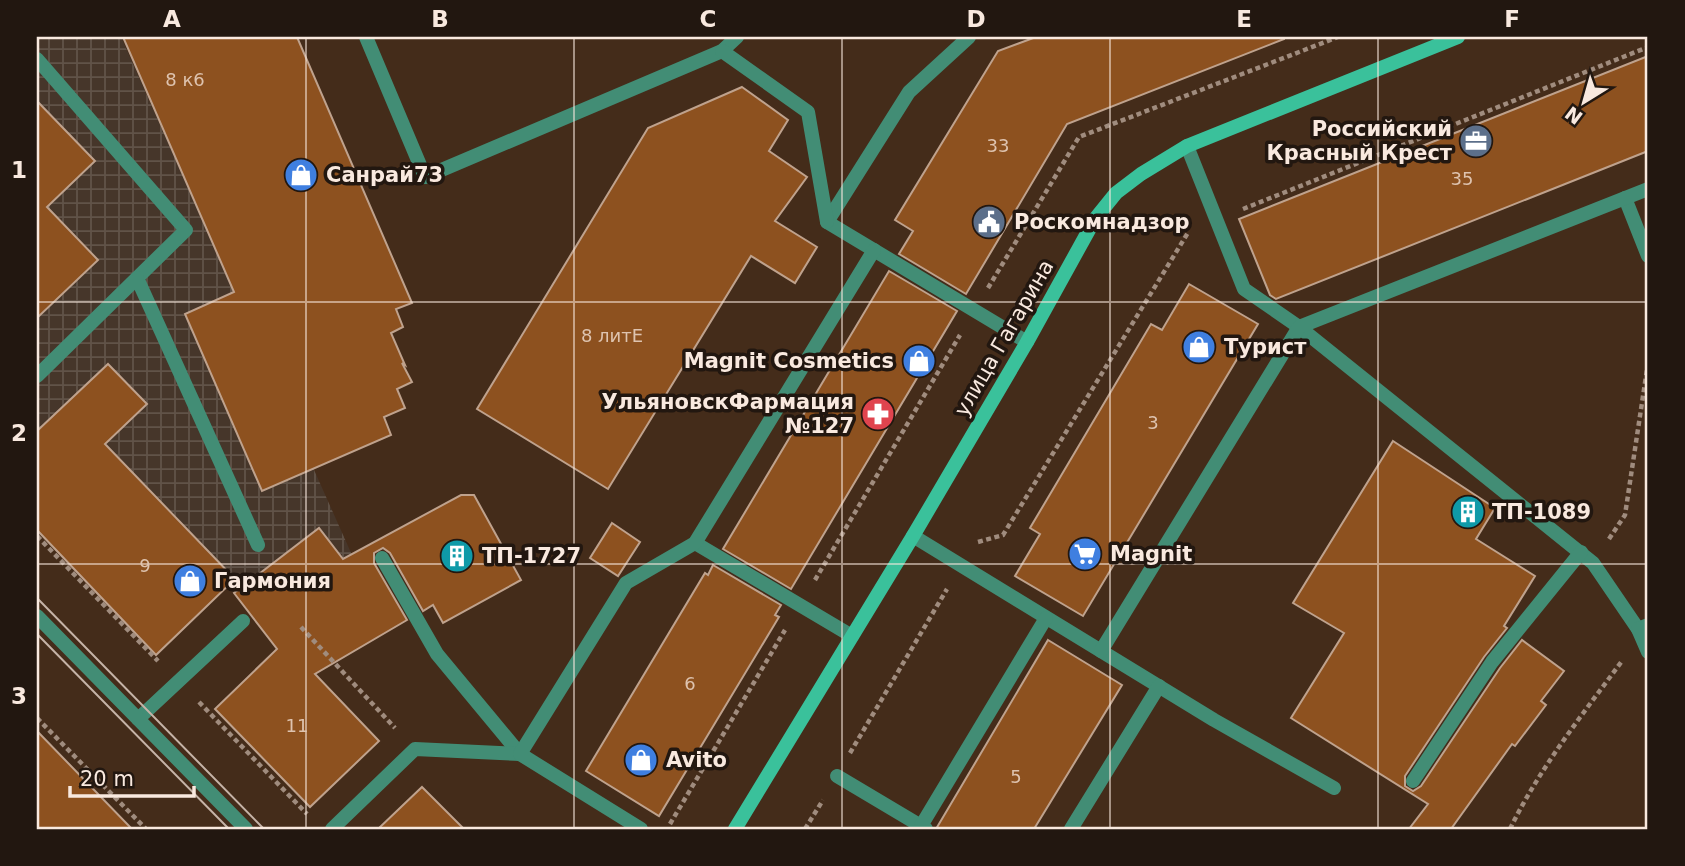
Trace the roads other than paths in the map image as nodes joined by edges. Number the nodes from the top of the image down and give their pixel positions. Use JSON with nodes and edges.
{"nodes":[{"id":1,"x":366,"y":37,"type":"edge"},
{"id":2,"x":737,"y":37,"type":"edge"},
{"id":3,"x":969,"y":37,"type":"edge"},
{"id":4,"x":1458,"y":37,"type":"edge"},
{"id":5,"x":722,"y":51,"type":"junction"},
{"id":6,"x":37,"y":59,"type":"edge"},
{"id":7,"x":1186,"y":146,"type":"junction"},
{"id":8,"x":1648,"y":189,"type":"edge"},
{"id":9,"x":1625,"y":198,"type":"junction"},
{"id":10,"x":827,"y":222,"type":"junction"},
{"id":11,"x":874,"y":250,"type":"junction"},
{"id":12,"x":1648,"y":256,"type":"edge"},
{"id":13,"x":137,"y":278,"type":"junction"},
{"id":14,"x":1299,"y":327,"type":"junction"},
{"id":15,"x":1027,"y":342,"type":"junction"},
{"id":16,"x":37,"y":376,"type":"edge"},
{"id":17,"x":913,"y":536,"type":"junction"},
{"id":18,"x":695,"y":543,"type":"junction"},
{"id":19,"x":258,"y":545,"type":"dead end"},
{"id":20,"x":1581,"y":552,"type":"junction"},
{"id":21,"x":382,"y":558,"type":"dead end"},
{"id":22,"x":37,"y":616,"type":"edge"},
{"id":23,"x":1046,"y":618,"type":"junction"},
{"id":24,"x":243,"y":621,"type":"dead end"},
{"id":25,"x":1643,"y":630,"type":"edge"},
{"id":26,"x":852,"y":636,"type":"junction"},
{"id":27,"x":1101,"y":651,"type":"junction"},
{"id":28,"x":1648,"y":652,"type":"edge"},
{"id":29,"x":1158,"y":686,"type":"junction"},
{"id":30,"x":138,"y":719,"type":"junction"},
{"id":31,"x":520,"y":754,"type":"junction"},
{"id":32,"x":837,"y":776,"type":"road end"},
{"id":33,"x":1413,"y":781,"type":"dead end"},
{"id":34,"x":1334,"y":788,"type":"dead end"},
{"id":35,"x":923,"y":828,"type":"edge"},
{"id":36,"x":246,"y":829,"type":"edge"},
{"id":37,"x":332,"y":829,"type":"edge"},
{"id":38,"x":641,"y":829,"type":"edge"},
{"id":39,"x":735,"y":829,"type":"edge"},
{"id":40,"x":1071,"y":829,"type":"edge"}],
"edges":[{"from":1,"to":5,"type":"street"},
{"from":2,"to":5,"type":"street"},
{"from":3,"to":10,"type":"street"},
{"from":4,"to":7,"type":"main road","name":"улица Гагарина"},
{"from":5,"to":10,"type":"street"},
{"from":6,"to":13,"type":"street"},
{"from":7,"to":14,"type":"street"},
{"from":7,"to":15,"type":"main road","name":"улица Гагарина"},
{"from":8,"to":9,"type":"street"},
{"from":9,"to":12,"type":"street"},
{"from":9,"to":14,"type":"street"},
{"from":10,"to":11,"type":"street"},
{"from":11,"to":15,"type":"street"},
{"from":11,"to":18,"type":"street"},
{"from":13,"to":16,"type":"street"},
{"from":13,"to":19,"type":"street"},
{"from":14,"to":20,"type":"street"},
{"from":14,"to":27,"type":"street"},
{"from":15,"to":17,"type":"main road","name":"улица Гагарина"},
{"from":17,"to":23,"type":"street"},
{"from":17,"to":26,"type":"main road","name":"улица Гагарина"},
{"from":18,"to":26,"type":"street"},
{"from":18,"to":31,"type":"street"},
{"from":20,"to":25,"type":"street"},
{"from":20,"to":33,"type":"street"},
{"from":21,"to":31,"type":"street"},
{"from":22,"to":30,"type":"street"},
{"from":23,"to":27,"type":"street"},
{"from":23,"to":35,"type":"street"},
{"from":24,"to":30,"type":"street"},
{"from":25,"to":28,"type":"street"},
{"from":26,"to":39,"type":"main road","name":"улица Гагарина"},
{"from":27,"to":29,"type":"street"},
{"from":29,"to":34,"type":"street"},
{"from":29,"to":40,"type":"street"},
{"from":30,"to":36,"type":"street"},
{"from":31,"to":37,"type":"street"},
{"from":31,"to":38,"type":"street"},
{"from":32,"to":35,"type":"street"}]}
